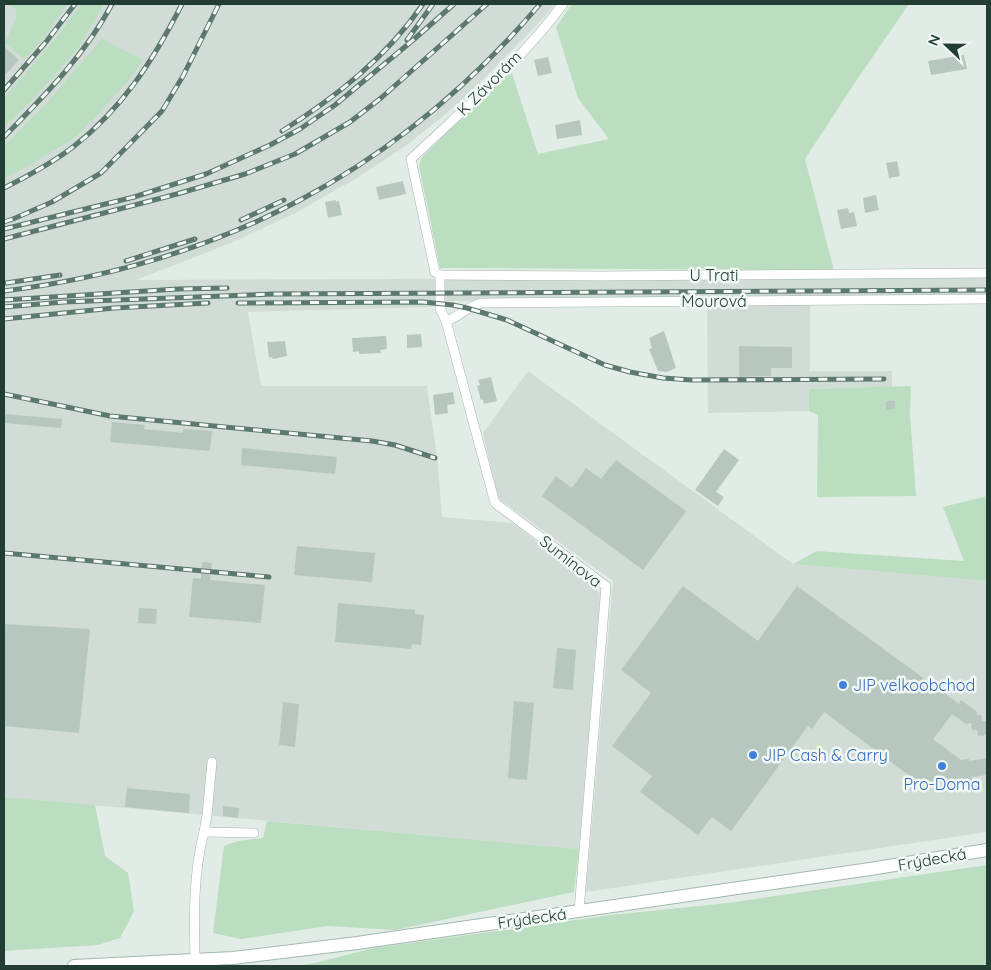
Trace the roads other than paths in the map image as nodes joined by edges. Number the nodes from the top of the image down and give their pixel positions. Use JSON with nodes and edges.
{"nodes":[{"id":1,"x":563,"y":4,"type":"edge"},
{"id":2,"x":437,"y":273,"type":"junction"},
{"id":3,"x":987,"y":273,"type":"edge"},
{"id":4,"x":987,"y":299,"type":"edge"},
{"id":5,"x":446,"y":321,"type":"junction"},
{"id":6,"x":212,"y":762,"type":"dead end"},
{"id":7,"x":204,"y":832,"type":"junction"},
{"id":8,"x":254,"y":833,"type":"dead end"},
{"id":9,"x":987,"y":850,"type":"edge"},
{"id":10,"x":580,"y":911,"type":"junction"},
{"id":11,"x":195,"y":961,"type":"junction"},
{"id":12,"x":74,"y":966,"type":"edge"}],
"edges":[{"from":1,"to":2,"type":"street","name":"K Závorám"},
{"from":2,"to":3,"type":"street","name":"U Trati"},
{"from":2,"to":5,"type":"street","name":"Sumínova"},
{"from":4,"to":5,"type":"street","name":"Mourová"},
{"from":5,"to":10,"type":"street","name":"Sumínova"},
{"from":6,"to":7,"type":"street"},
{"from":7,"to":8,"type":"street"},
{"from":7,"to":11,"type":"street"},
{"from":9,"to":10,"type":"main road","name":"Frýdecká"},
{"from":10,"to":11,"type":"main road","name":"Frýdecká"},
{"from":11,"to":12,"type":"main road","name":"Frýdecká"}]}
